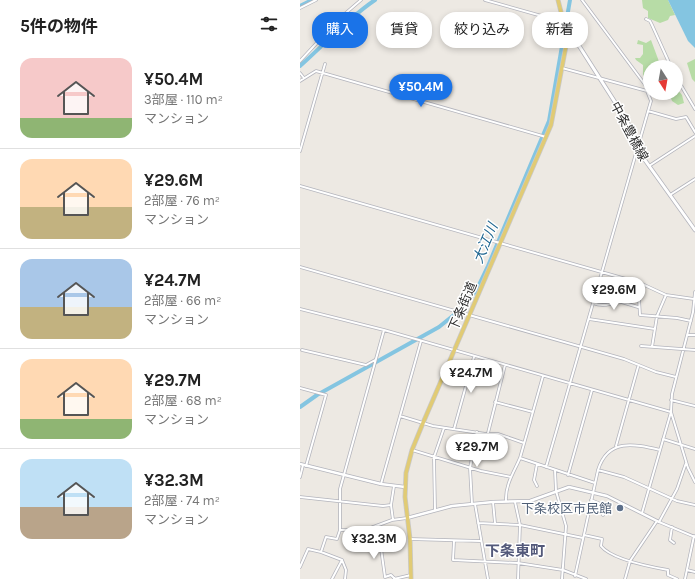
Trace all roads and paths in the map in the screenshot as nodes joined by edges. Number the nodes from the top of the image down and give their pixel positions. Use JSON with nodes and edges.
{"nodes":[{"id":1,"x":316,"y":0,"type":"edge"},
{"id":2,"x":361,"y":0,"type":"edge"},
{"id":3,"x":485,"y":0,"type":"edge"},
{"id":4,"x":558,"y":0,"type":"edge"},
{"id":5,"x":583,"y":0,"type":"edge"},
{"id":6,"x":300,"y":8,"type":"edge"},
{"id":7,"x":562,"y":12,"type":"edge"},
{"id":8,"x":532,"y":14,"type":"edge"},
{"id":9,"x":646,"y":19,"type":"dead end"},
{"id":10,"x":565,"y":48,"type":"edge"},
{"id":11,"x":580,"y":48,"type":"edge"},
{"id":12,"x":668,"y":60,"type":"edge"},
{"id":13,"x":300,"y":61,"type":"edge"},
{"id":14,"x":325,"y":64,"type":"dead end"},
{"id":15,"x":562,"y":68,"type":"junction"},
{"id":16,"x":300,"y":73,"type":"edge"},
{"id":17,"x":322,"y":73,"type":"junction"},
{"id":18,"x":304,"y":78,"type":"junction"},
{"id":19,"x":600,"y":78,"type":"junction"},
{"id":20,"x":643,"y":81,"type":"edge"},
{"id":21,"x":300,"y":82,"type":"edge"},
{"id":22,"x":683,"y":88,"type":"edge"},
{"id":23,"x":643,"y":90,"type":"edge"},
{"id":24,"x":651,"y":100,"type":"edge"},
{"id":25,"x":695,"y":108,"type":"edge"},
{"id":26,"x":648,"y":111,"type":"junction"},
{"id":27,"x":695,"y":132,"type":"edge"},
{"id":28,"x":544,"y":136,"type":"junction"},
{"id":29,"x":695,"y":136,"type":"edge"},
{"id":30,"x":637,"y":147,"type":"junction"},
{"id":31,"x":300,"y":150,"type":"edge"},
{"id":32,"x":649,"y":166,"type":"junction"},
{"id":33,"x":695,"y":179,"type":"edge"},
{"id":34,"x":300,"y":186,"type":"edge"},
{"id":35,"x":670,"y":195,"type":"junction"},
{"id":36,"x":695,"y":222,"type":"edge"},
{"id":37,"x":691,"y":224,"type":"junction"},
{"id":38,"x":695,"y":230,"type":"edge"},
{"id":39,"x":501,"y":244,"type":"junction"},
{"id":40,"x":300,"y":267,"type":"edge"},
{"id":41,"x":602,"y":272,"type":"junction"},
{"id":42,"x":623,"y":279,"type":"junction"},
{"id":43,"x":638,"y":283,"type":"junction"},
{"id":44,"x":695,"y":293,"type":"edge"},
{"id":45,"x":666,"y":295,"type":"junction"},
{"id":46,"x":694,"y":299,"type":"junction"},
{"id":47,"x":618,"y":301,"type":"junction"},
{"id":48,"x":593,"y":304,"type":"junction"},
{"id":49,"x":638,"y":307,"type":"junction"},
{"id":50,"x":300,"y":309,"type":"edge"},
{"id":51,"x":469,"y":315,"type":"junction"},
{"id":52,"x":657,"y":316,"type":"junction"},
{"id":53,"x":589,"y":319,"type":"junction"},
{"id":54,"x":691,"y":321,"type":"junction"},
{"id":55,"x":655,"y":329,"type":"junction"},
{"id":56,"x":384,"y":330,"type":"junction"},
{"id":57,"x":687,"y":335,"type":"junction"},
{"id":58,"x":695,"y":336,"type":"edge"},
{"id":59,"x":421,"y":341,"type":"junction"},
{"id":60,"x":580,"y":346,"type":"junction"},
{"id":61,"x":640,"y":346,"type":"dead end"},
{"id":62,"x":652,"y":347,"type":"junction"},
{"id":63,"x":302,"y":350,"type":"dead end"},
{"id":64,"x":683,"y":350,"type":"junction"},
{"id":65,"x":695,"y":350,"type":"edge"},
{"id":66,"x":454,"y":351,"type":"junction"},
{"id":67,"x":474,"y":356,"type":"junction"},
{"id":68,"x":376,"y":359,"type":"junction"},
{"id":69,"x":505,"y":365,"type":"junction"},
{"id":70,"x":638,"y":366,"type":"junction"},
{"id":71,"x":543,"y":376,"type":"junction"},
{"id":72,"x":676,"y":377,"type":"junction"},
{"id":73,"x":570,"y":384,"type":"junction"},
{"id":74,"x":300,"y":388,"type":"edge"},
{"id":75,"x":592,"y":390,"type":"junction"},
{"id":76,"x":629,"y":400,"type":"junction"},
{"id":77,"x":671,"y":400,"type":"junction"},
{"id":78,"x":496,"y":402,"type":"junction"},
{"id":79,"x":695,"y":406,"type":"edge"},
{"id":80,"x":532,"y":412,"type":"junction"},
{"id":81,"x":671,"y":412,"type":"junction"},
{"id":82,"x":400,"y":416,"type":"junction"},
{"id":83,"x":423,"y":423,"type":"junction"},
{"id":84,"x":444,"y":428,"type":"junction"},
{"id":85,"x":454,"y":429,"type":"junction"},
{"id":86,"x":477,"y":432,"type":"junction"},
{"id":87,"x":488,"y":433,"type":"junction"},
{"id":88,"x":663,"y":440,"type":"junction"},
{"id":89,"x":524,"y":442,"type":"junction"},
{"id":90,"x":681,"y":445,"type":"junction"},
{"id":91,"x":616,"y":446,"type":"junction"},
{"id":92,"x":695,"y":449,"type":"edge"},
{"id":93,"x":412,"y":450,"type":"junction"},
{"id":94,"x":660,"y":450,"type":"junction"},
{"id":95,"x":434,"y":457,"type":"junction"},
{"id":96,"x":520,"y":458,"type":"junction"},
{"id":97,"x":686,"y":463,"type":"junction"},
{"id":98,"x":536,"y":464,"type":"junction"},
{"id":99,"x":303,"y":465,"type":"edge"},
{"id":100,"x":546,"y":467,"type":"junction"},
{"id":101,"x":470,"y":468,"type":"junction"},
{"id":102,"x":555,"y":470,"type":"junction"},
{"id":103,"x":598,"y":470,"type":"junction"},
{"id":104,"x":343,"y":475,"type":"junction"},
{"id":105,"x":568,"y":475,"type":"junction"},
{"id":106,"x":300,"y":477,"type":"edge"},
{"id":107,"x":511,"y":477,"type":"junction"},
{"id":108,"x":695,"y":482,"type":"edge"},
{"id":109,"x":595,"y":483,"type":"junction"},
{"id":110,"x":381,"y":484,"type":"junction"},
{"id":111,"x":394,"y":486,"type":"junction"},
{"id":112,"x":537,"y":486,"type":"dead end"},
{"id":113,"x":405,"y":487,"type":"junction"},
{"id":114,"x":650,"y":488,"type":"junction"},
{"id":115,"x":556,"y":491,"type":"junction"},
{"id":116,"x":593,"y":492,"type":"junction"},
{"id":117,"x":300,"y":497,"type":"edge"},
{"id":118,"x":672,"y":499,"type":"junction"},
{"id":119,"x":340,"y":500,"type":"junction"},
{"id":120,"x":591,"y":500,"type":"junction"},
{"id":121,"x":493,"y":502,"type":"junction"},
{"id":122,"x":506,"y":502,"type":"junction"},
{"id":123,"x":515,"y":502,"type":"junction"},
{"id":124,"x":473,"y":504,"type":"junction"},
{"id":125,"x":391,"y":505,"type":"junction"},
{"id":126,"x":695,"y":505,"type":"edge"},
{"id":127,"x":435,"y":510,"type":"junction"},
{"id":128,"x":642,"y":513,"type":"junction"},
{"id":129,"x":603,"y":515,"type":"dead end"},
{"id":130,"x":407,"y":518,"type":"junction"},
{"id":131,"x":393,"y":520,"type":"junction"},
{"id":132,"x":658,"y":521,"type":"junction"},
{"id":133,"x":495,"y":523,"type":"junction"},
{"id":134,"x":478,"y":524,"type":"junction"},
{"id":135,"x":520,"y":525,"type":"junction"},
{"id":136,"x":378,"y":527,"type":"junction"},
{"id":137,"x":672,"y":527,"type":"junction"},
{"id":138,"x":340,"y":530,"type":"junction"},
{"id":139,"x":584,"y":534,"type":"junction"},
{"id":140,"x":566,"y":535,"type":"junction"},
{"id":141,"x":694,"y":536,"type":"edge"},
{"id":142,"x":583,"y":538,"type":"junction"},
{"id":143,"x":410,"y":539,"type":"junction"},
{"id":144,"x":454,"y":541,"type":"junction"},
{"id":145,"x":480,"y":541,"type":"junction"},
{"id":146,"x":674,"y":542,"type":"dead end"},
{"id":147,"x":321,"y":552,"type":"junction"},
{"id":148,"x":342,"y":560,"type":"junction"},
{"id":149,"x":483,"y":560,"type":"junction"},
{"id":150,"x":630,"y":561,"type":"junction"},
{"id":151,"x":518,"y":563,"type":"junction"},
{"id":152,"x":300,"y":567,"type":"edge"},
{"id":153,"x":563,"y":570,"type":"junction"},
{"id":154,"x":687,"y":570,"type":"junction"},
{"id":155,"x":695,"y":572,"type":"edge"},
{"id":156,"x":575,"y":576,"type":"junction"},
{"id":157,"x":411,"y":577,"type":"edge"},
{"id":158,"x":332,"y":579,"type":"edge"},
{"id":159,"x":345,"y":579,"type":"edge"},
{"id":160,"x":394,"y":579,"type":"edge"},
{"id":161,"x":488,"y":579,"type":"edge"},
{"id":162,"x":518,"y":579,"type":"edge"},
{"id":163,"x":562,"y":579,"type":"edge"},
{"id":164,"x":586,"y":579,"type":"edge"},
{"id":165,"x":625,"y":579,"type":"edge"},
{"id":166,"x":678,"y":579,"type":"edge"},
{"id":167,"x":685,"y":579,"type":"edge"}],
"edges":[{"from":1,"to":6,"type":"street"},
{"from":2,"to":13,"type":"street"},
{"from":3,"to":8,"type":"street"},
{"from":4,"to":7,"type":"main road"},
{"from":5,"to":20,"type":"street"},
{"from":9,"to":12,"type":"street"},
{"from":10,"to":15,"type":"main road","name":"下条街道"},
{"from":11,"to":19,"type":"main road","name":"中条豊橋線"},
{"from":14,"to":17,"type":"street"},
{"from":15,"to":19,"type":"street"},
{"from":15,"to":28,"type":"main road","name":"下条街道"},
{"from":16,"to":18,"type":"street"},
{"from":17,"to":18,"type":"street"},
{"from":17,"to":28,"type":"street"},
{"from":17,"to":31,"type":"street"},
{"from":18,"to":21,"type":"street"},
{"from":19,"to":23,"type":"street"},
{"from":19,"to":30,"type":"main road","name":"中条豊橋線"},
{"from":22,"to":25,"type":"street"},
{"from":24,"to":26,"type":"street"},
{"from":26,"to":27,"type":"street"},
{"from":26,"to":30,"type":"street"},
{"from":28,"to":39,"type":"main road","name":"下条街道"},
{"from":29,"to":32,"type":"street"},
{"from":30,"to":32,"type":"main road","name":"中条豊橋線"},
{"from":30,"to":41,"type":"street"},
{"from":32,"to":35,"type":"main road","name":"中条豊橋線"},
{"from":33,"to":35,"type":"street"},
{"from":34,"to":39,"type":"street"},
{"from":35,"to":37,"type":"main road","name":"中条豊橋線"},
{"from":36,"to":37,"type":"street"},
{"from":37,"to":38,"type":"main road","name":"中条豊橋線"},
{"from":39,"to":41,"type":"street"},
{"from":39,"to":51,"type":"main road","name":"下条街道"},
{"from":40,"to":51,"type":"street"},
{"from":41,"to":42,"type":"street"},
{"from":41,"to":48,"type":"street"},
{"from":42,"to":43,"type":"street"},
{"from":42,"to":47,"type":"street"},
{"from":43,"to":45,"type":"street"},
{"from":43,"to":49,"type":"street"},
{"from":44,"to":46,"type":"street"},
{"from":45,"to":46,"type":"street"},
{"from":45,"to":52,"type":"street"},
{"from":46,"to":54,"type":"street"},
{"from":47,"to":48,"type":"street"},
{"from":47,"to":49,"type":"street"},
{"from":48,"to":53,"type":"street"},
{"from":49,"to":52,"type":"street"},
{"from":50,"to":56,"type":"street"},
{"from":51,"to":60,"type":"street"},
{"from":51,"to":66,"type":"main road","name":"下条街道"},
{"from":52,"to":54,"type":"street"},
{"from":52,"to":55,"type":"street"},
{"from":53,"to":55,"type":"street"},
{"from":53,"to":60,"type":"street"},
{"from":54,"to":57,"type":"street"},
{"from":55,"to":62,"type":"street"},
{"from":56,"to":59,"type":"street"},
{"from":56,"to":68,"type":"street"},
{"from":57,"to":58,"type":"street"},
{"from":57,"to":64,"type":"street"},
{"from":59,"to":66,"type":"street"},
{"from":59,"to":82,"type":"street"},
{"from":60,"to":70,"type":"street"},
{"from":60,"to":73,"type":"street"},
{"from":61,"to":62,"type":"street"},
{"from":62,"to":64,"type":"street"},
{"from":63,"to":68,"type":"street"},
{"from":64,"to":65,"type":"street"},
{"from":64,"to":72,"type":"street"},
{"from":66,"to":67,"type":"street"},
{"from":66,"to":83,"type":"main road","name":"下条街道"},
{"from":67,"to":69,"type":"street"},
{"from":67,"to":85,"type":"street"},
{"from":68,"to":104,"type":"street"},
{"from":69,"to":71,"type":"street"},
{"from":69,"to":78,"type":"street"},
{"from":70,"to":72,"type":"street"},
{"from":70,"to":76,"type":"street"},
{"from":71,"to":73,"type":"street"},
{"from":71,"to":80,"type":"street"},
{"from":72,"to":77,"type":"street"},
{"from":73,"to":75,"type":"street"},
{"from":73,"to":100,"type":"street"},
{"from":74,"to":99,"type":"street"},
{"from":75,"to":76,"type":"street"},
{"from":75,"to":105,"type":"street"},
{"from":76,"to":81,"type":"street"},
{"from":76,"to":91,"type":"street"},
{"from":77,"to":79,"type":"street"},
{"from":77,"to":81,"type":"street"},
{"from":78,"to":80,"type":"street"},
{"from":78,"to":87,"type":"street"},
{"from":80,"to":89,"type":"street"},
{"from":81,"to":88,"type":"street"},
{"from":81,"to":90,"type":"street"},
{"from":82,"to":83,"type":"street"},
{"from":82,"to":110,"type":"street"},
{"from":83,"to":84,"type":"street"},
{"from":83,"to":93,"type":"main road","name":"下条街道"},
{"from":84,"to":85,"type":"street"},
{"from":84,"to":95,"type":"street"},
{"from":85,"to":86,"type":"street"},
{"from":86,"to":87,"type":"street"},
{"from":86,"to":101,"type":"street"},
{"from":87,"to":89,"type":"street"},
{"from":88,"to":90,"type":"street"},
{"from":88,"to":94,"type":"street"},
{"from":89,"to":96,"type":"street"},
{"from":90,"to":92,"type":"street"},
{"from":90,"to":97,"type":"street"},
{"from":91,"to":94,"type":"street"},
{"from":91,"to":103,"type":"street"},
{"from":93,"to":95,"type":"street"},
{"from":93,"to":113,"type":"main road","name":"下条街道"},
{"from":94,"to":114,"type":"street"},
{"from":95,"to":101,"type":"street"},
{"from":95,"to":127,"type":"street"},
{"from":96,"to":98,"type":"street"},
{"from":96,"to":107,"type":"street"},
{"from":97,"to":108,"type":"street"},
{"from":97,"to":118,"type":"street"},
{"from":98,"to":100,"type":"street"},
{"from":98,"to":112,"type":"street"},
{"from":99,"to":104,"type":"street"},
{"from":99,"to":106,"type":"street"},
{"from":100,"to":102,"type":"street"},
{"from":101,"to":107,"type":"street"},
{"from":101,"to":124,"type":"street"},
{"from":102,"to":105,"type":"street"},
{"from":102,"to":115,"type":"street"},
{"from":103,"to":109,"type":"street"},
{"from":103,"to":114,"type":"street"},
{"from":104,"to":110,"type":"street"},
{"from":104,"to":119,"type":"street"},
{"from":105,"to":109,"type":"street"},
{"from":107,"to":122,"type":"street"},
{"from":109,"to":116,"type":"street"},
{"from":110,"to":111,"type":"street"},
{"from":111,"to":113,"type":"street"},
{"from":111,"to":125,"type":"street"},
{"from":113,"to":130,"type":"main road","name":"下条街道"},
{"from":114,"to":118,"type":"street"},
{"from":114,"to":128,"type":"street"},
{"from":115,"to":116,"type":"street"},
{"from":115,"to":123,"type":"street"},
{"from":115,"to":140,"type":"street"},
{"from":116,"to":120,"type":"street"},
{"from":116,"to":128,"type":"street"},
{"from":117,"to":119,"type":"street"},
{"from":118,"to":126,"type":"street"},
{"from":118,"to":132,"type":"street"},
{"from":119,"to":125,"type":"street"},
{"from":119,"to":138,"type":"street"},
{"from":120,"to":129,"type":"street"},
{"from":120,"to":139,"type":"street"},
{"from":121,"to":122,"type":"street"},
{"from":121,"to":124,"type":"street"},
{"from":121,"to":133,"type":"street"},
{"from":122,"to":123,"type":"street"},
{"from":123,"to":135,"type":"street"},
{"from":124,"to":127,"type":"street"},
{"from":124,"to":134,"type":"street"},
{"from":125,"to":131,"type":"street"},
{"from":127,"to":130,"type":"street"},
{"from":128,"to":132,"type":"street"},
{"from":130,"to":131,"type":"street"},
{"from":130,"to":143,"type":"main road","name":"下条街道"},
{"from":131,"to":136,"type":"street"},
{"from":132,"to":137,"type":"street"},
{"from":132,"to":150,"type":"street"},
{"from":133,"to":134,"type":"street"},
{"from":133,"to":135,"type":"street"},
{"from":134,"to":145,"type":"street"},
{"from":135,"to":140,"type":"street"},
{"from":135,"to":151,"type":"street"},
{"from":136,"to":138,"type":"street"},
{"from":136,"to":160,"type":"street"},
{"from":137,"to":141,"type":"street"},
{"from":137,"to":146,"type":"street"},
{"from":138,"to":147,"type":"street"},
{"from":139,"to":142,"type":"street"},
{"from":139,"to":150,"type":"street"},
{"from":140,"to":142,"type":"street"},
{"from":140,"to":153,"type":"street"},
{"from":141,"to":154,"type":"street"},
{"from":142,"to":156,"type":"street"},
{"from":143,"to":144,"type":"street"},
{"from":143,"to":157,"type":"main road","name":"下条街道"},
{"from":144,"to":145,"type":"street"},
{"from":144,"to":149,"type":"street"},
{"from":145,"to":149,"type":"street"},
{"from":147,"to":148,"type":"street"},
{"from":147,"to":152,"type":"street"},
{"from":148,"to":158,"type":"street"},
{"from":148,"to":159,"type":"street"},
{"from":149,"to":151,"type":"street"},
{"from":149,"to":161,"type":"street"},
{"from":150,"to":165,"type":"street"},
{"from":150,"to":166,"type":"street"},
{"from":151,"to":153,"type":"street"},
{"from":151,"to":162,"type":"street"},
{"from":153,"to":156,"type":"street"},
{"from":153,"to":163,"type":"street"},
{"from":154,"to":155,"type":"street"},
{"from":154,"to":167,"type":"street"},
{"from":156,"to":164,"type":"street"},
{"from":157,"to":160,"type":"street"}]}
